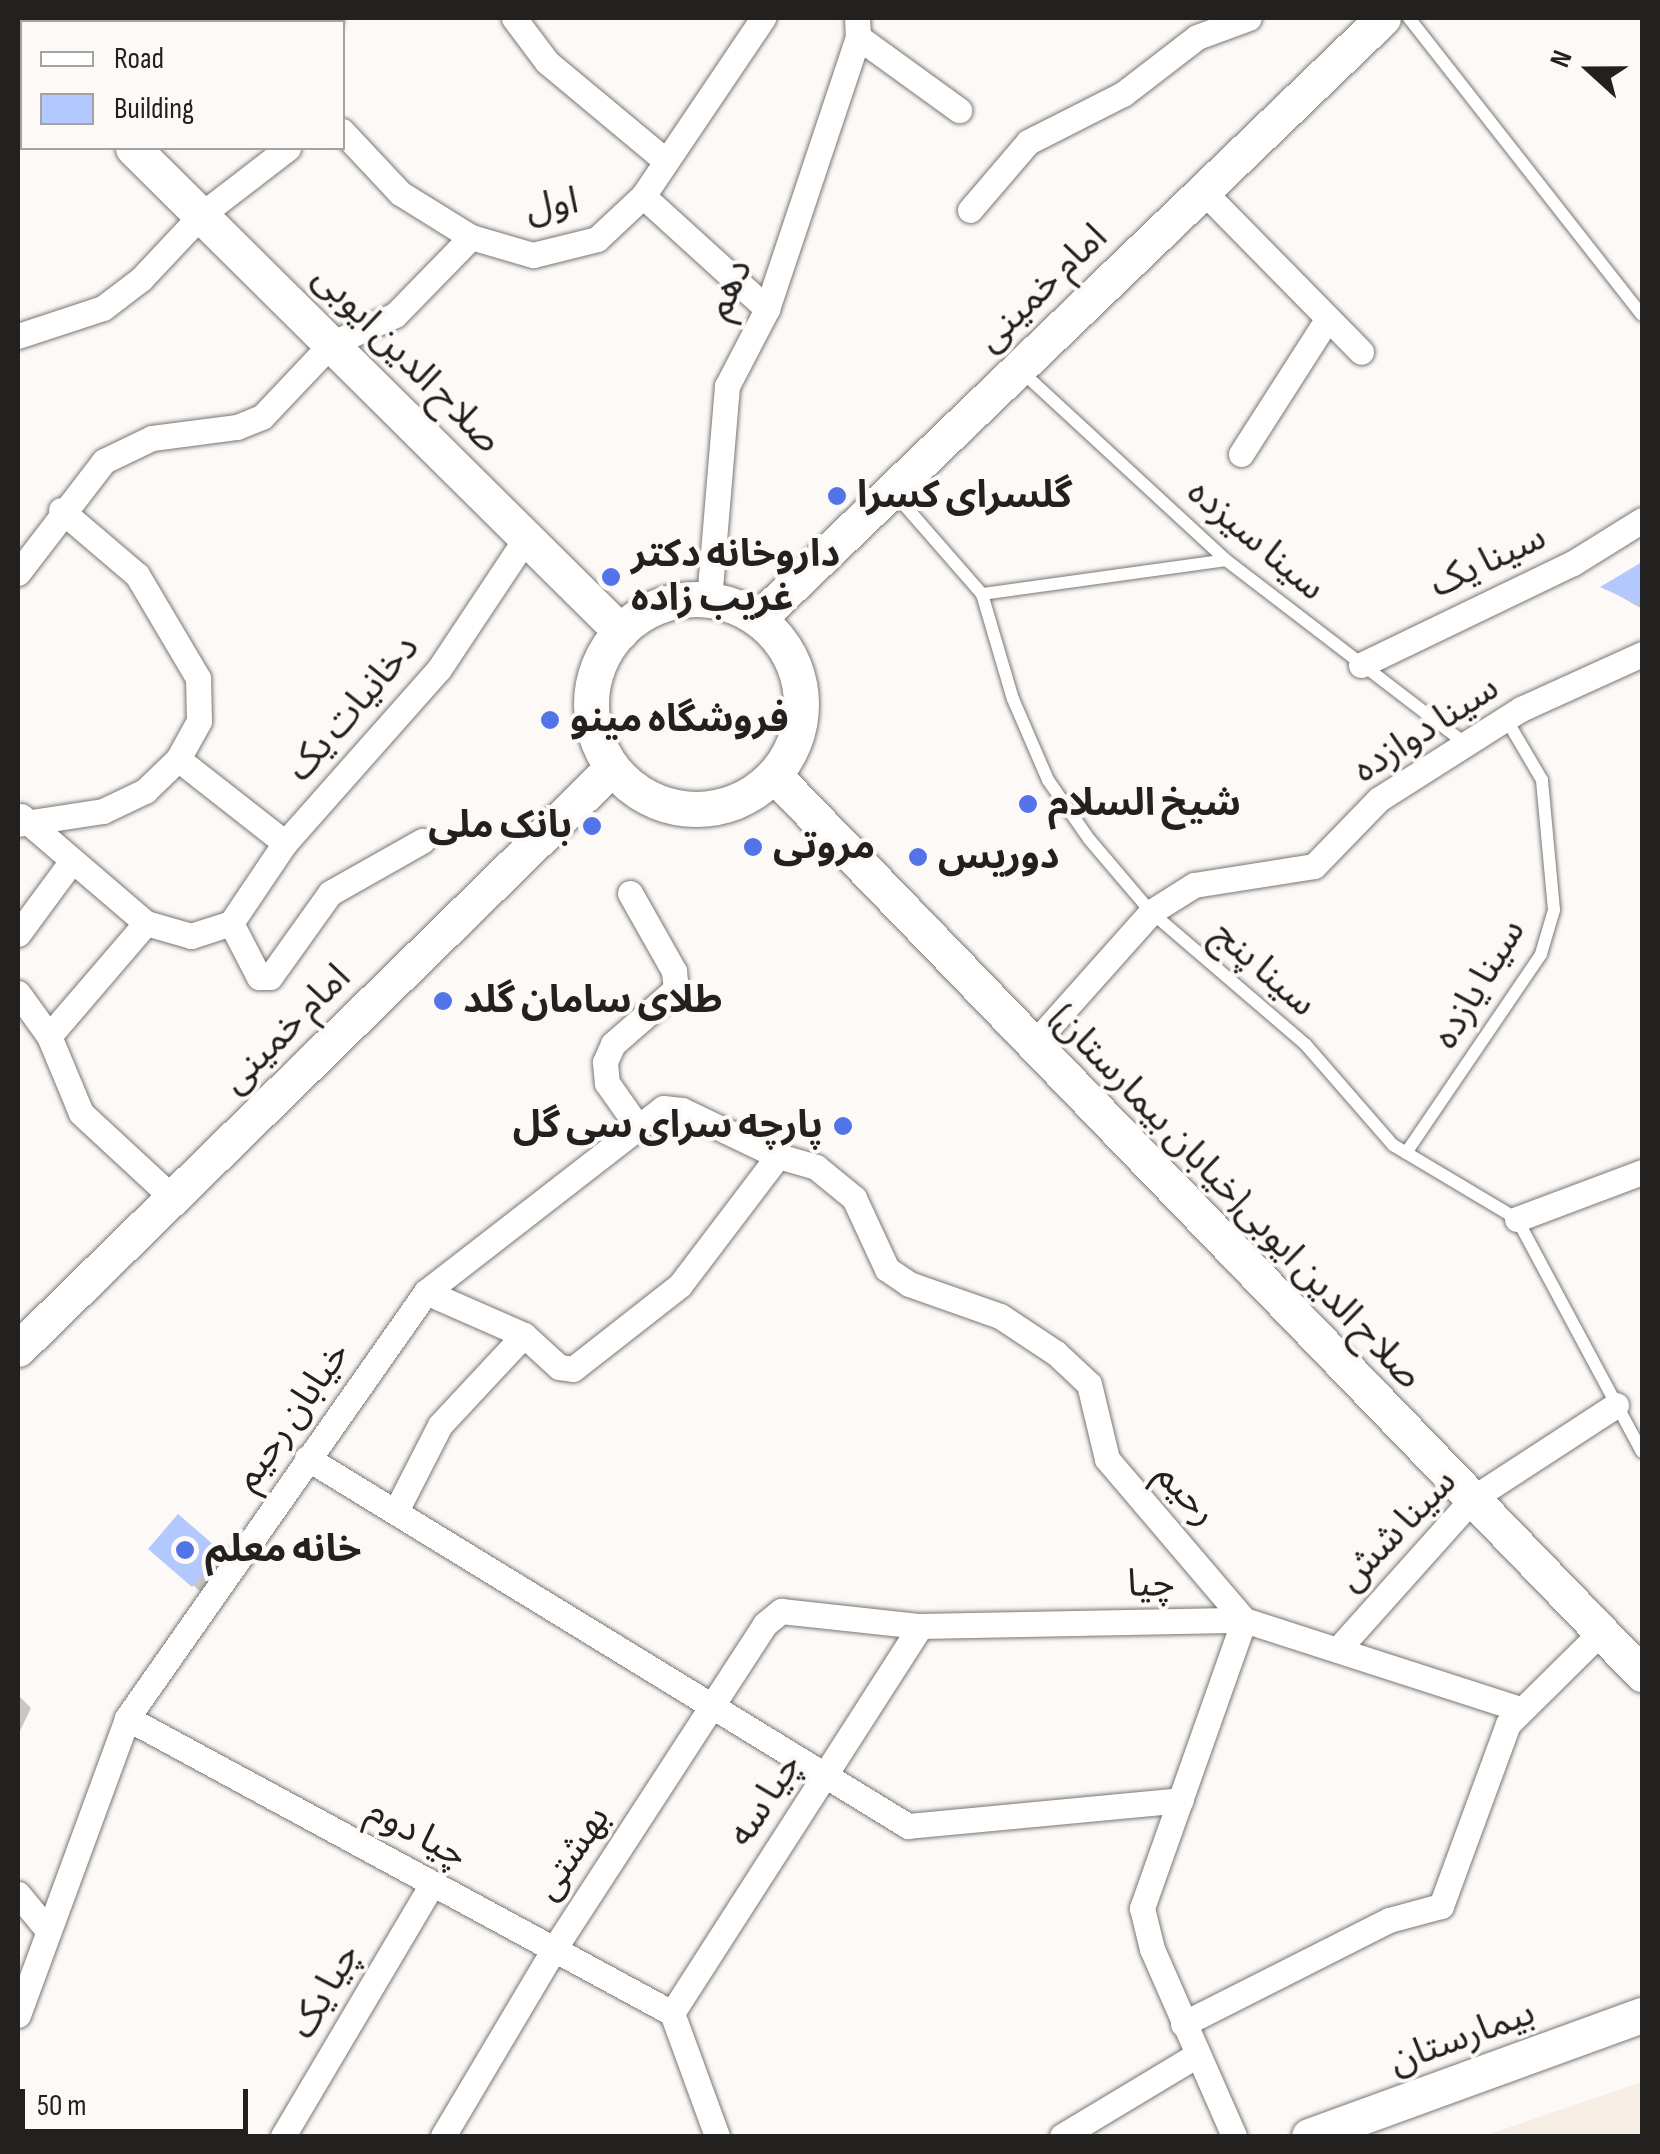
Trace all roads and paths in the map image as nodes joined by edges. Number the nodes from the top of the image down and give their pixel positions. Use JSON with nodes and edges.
{"nodes":[{"id":1,"x":514,"y":18,"type":"edge"},
{"id":2,"x":764,"y":18,"type":"edge"},
{"id":3,"x":1249,"y":18,"type":"edge"},
{"id":4,"x":1409,"y":18,"type":"edge"},
{"id":5,"x":1373,"y":21,"type":"edge"},
{"id":6,"x":858,"y":27,"type":"edge"},
{"id":7,"x":959,"y":110,"type":"dead end"},
{"id":8,"x":345,"y":134,"type":"edge"},
{"id":9,"x":135,"y":150,"type":"edge"},
{"id":10,"x":285,"y":150,"type":"edge"},
{"id":11,"x":666,"y":161,"type":"junction"},
{"id":12,"x":1204,"y":192,"type":"junction"},
{"id":13,"x":643,"y":196,"type":"junction"},
{"id":14,"x":970,"y":210,"type":"dead end"},
{"id":15,"x":201,"y":215,"type":"junction"},
{"id":16,"x":471,"y":237,"type":"junction"},
{"id":17,"x":768,"y":310,"type":"junction"},
{"id":18,"x":1642,"y":315,"type":"edge"},
{"id":19,"x":1328,"y":318,"type":"junction"},
{"id":20,"x":18,"y":336,"type":"edge"},
{"id":21,"x":332,"y":344,"type":"junction"},
{"id":22,"x":1361,"y":352,"type":"dead end"},
{"id":23,"x":1018,"y":369,"type":"junction"},
{"id":24,"x":1242,"y":454,"type":"dead end"},
{"id":25,"x":892,"y":491,"type":"junction"},
{"id":26,"x":62,"y":510,"type":"junction"},
{"id":27,"x":1642,"y":520,"type":"edge"},
{"id":28,"x":526,"y":538,"type":"junction"},
{"id":29,"x":1226,"y":560,"type":"junction"},
{"id":30,"x":18,"y":570,"type":"edge"},
{"id":31,"x":982,"y":594,"type":"junction"},
{"id":32,"x":709,"y":600,"type":"junction"},
{"id":33,"x":758,"y":619,"type":"junction"},
{"id":34,"x":620,"y":632,"type":"junction"},
{"id":35,"x":1642,"y":654,"type":"edge"},
{"id":36,"x":1362,"y":664,"type":"junction"},
{"id":37,"x":1506,"y":719,"type":"junction"},
{"id":38,"x":1466,"y":744,"type":"junction"},
{"id":39,"x":178,"y":759,"type":"junction"},
{"id":40,"x":612,"y":768,"type":"junction"},
{"id":41,"x":774,"y":776,"type":"junction"},
{"id":42,"x":21,"y":819,"type":"edge"},
{"id":43,"x":422,"y":840,"type":"dead end"},
{"id":44,"x":285,"y":843,"type":"junction"},
{"id":45,"x":71,"y":862,"type":"junction"},
{"id":46,"x":630,"y":893,"type":"dead end"},
{"id":47,"x":1151,"y":912,"type":"junction"},
{"id":48,"x":146,"y":922,"type":"junction"},
{"id":49,"x":231,"y":923,"type":"junction"},
{"id":50,"x":18,"y":934,"type":"edge"},
{"id":51,"x":18,"y":993,"type":"edge"},
{"id":52,"x":49,"y":1036,"type":"junction"},
{"id":53,"x":1030,"y":1048,"type":"junction"},
{"id":54,"x":663,"y":1108,"type":"joint"},
{"id":55,"x":638,"y":1127,"type":"junction"},
{"id":56,"x":1406,"y":1153,"type":"junction"},
{"id":57,"x":778,"y":1156,"type":"junction"},
{"id":58,"x":1642,"y":1172,"type":"edge"},
{"id":59,"x":174,"y":1199,"type":"junction"},
{"id":60,"x":1518,"y":1218,"type":"junction"},
{"id":61,"x":426,"y":1292,"type":"junction"},
{"id":62,"x":524,"y":1335,"type":"junction"},
{"id":63,"x":18,"y":1350,"type":"edge"},
{"id":64,"x":1616,"y":1405,"type":"junction"},
{"id":65,"x":1642,"y":1452,"type":"edge"},
{"id":66,"x":307,"y":1458,"type":"junction"},
{"id":67,"x":1472,"y":1499,"type":"junction"},
{"id":68,"x":397,"y":1509,"type":"junction"},
{"id":69,"x":771,"y":1616,"type":"joint"},
{"id":70,"x":1244,"y":1620,"type":"junction"},
{"id":71,"x":920,"y":1626,"type":"junction"},
{"id":72,"x":1601,"y":1632,"type":"junction"},
{"id":73,"x":1339,"y":1648,"type":"junction"},
{"id":74,"x":1639,"y":1666,"type":"edge"},
{"id":75,"x":714,"y":1708,"type":"junction"},
{"id":76,"x":1520,"y":1709,"type":"junction"},
{"id":77,"x":127,"y":1718,"type":"junction"},
{"id":78,"x":825,"y":1776,"type":"junction"},
{"id":79,"x":1182,"y":1800,"type":"junction"},
{"id":80,"x":432,"y":1884,"type":"junction"},
{"id":81,"x":18,"y":1894,"type":"edge"},
{"id":82,"x":47,"y":1930,"type":"junction"},
{"id":83,"x":554,"y":1949,"type":"junction"},
{"id":84,"x":672,"y":2013,"type":"junction"},
{"id":85,"x":18,"y":2015,"type":"edge"},
{"id":86,"x":1642,"y":2015,"type":"edge"},
{"id":87,"x":1184,"y":2024,"type":"junction"},
{"id":88,"x":1198,"y":2055,"type":"junction"},
{"id":89,"x":283,"y":2136,"type":"edge"},
{"id":90,"x":443,"y":2136,"type":"edge"},
{"id":91,"x":717,"y":2136,"type":"edge"},
{"id":92,"x":1062,"y":2136,"type":"edge"},
{"id":93,"x":1234,"y":2136,"type":"edge"},
{"id":94,"x":1309,"y":2136,"type":"edge"}],
"edges":[{"from":1,"to":11,"type":"street"},
{"from":2,"to":11,"type":"street","name":"اول"},
{"from":3,"to":14,"type":"street"},
{"from":4,"to":18,"type":"lane"},
{"from":5,"to":12,"type":"main road","name":"امام خمینی"},
{"from":6,"to":7,"type":"street"},
{"from":6,"to":17,"type":"street","name":"دهم"},
{"from":8,"to":16,"type":"street","name":"اول"},
{"from":9,"to":15,"type":"main road","name":"صلاح الدین ایوبی"},
{"from":10,"to":15,"type":"street"},
{"from":11,"to":13,"type":"street","name":"اول"},
{"from":12,"to":19,"type":"street"},
{"from":12,"to":23,"type":"main road","name":"امام خمینی"},
{"from":13,"to":16,"type":"street","name":"اول"},
{"from":13,"to":17,"type":"street"},
{"from":15,"to":20,"type":"street"},
{"from":15,"to":21,"type":"main road","name":"صلاح الدین ایوبی"},
{"from":16,"to":21,"type":"street"},
{"from":17,"to":32,"type":"street","name":"دهم"},
{"from":19,"to":22,"type":"street"},
{"from":19,"to":24,"type":"street"},
{"from":21,"to":26,"type":"street"},
{"from":21,"to":28,"type":"main road","name":"صلاح الدین ایوبی"},
{"from":23,"to":25,"type":"main road","name":"امام خمینی"},
{"from":23,"to":29,"type":"lane","name":"سینا سیزده"},
{"from":25,"to":31,"type":"lane","name":"سینا پنج"},
{"from":25,"to":33,"type":"main road","name":"امام خمینی"},
{"from":26,"to":30,"type":"street"},
{"from":26,"to":39,"type":"street"},
{"from":27,"to":36,"type":"street","name":"سینا یک"},
{"from":28,"to":34,"type":"main road","name":"صلاح الدین ایوبی"},
{"from":28,"to":44,"type":"street","name":"دخانیات یک"},
{"from":29,"to":31,"type":"lane"},
{"from":29,"to":36,"type":"lane","name":"سینا سیزده"},
{"from":31,"to":47,"type":"lane","name":"سینا پنج"},
{"from":32,"to":33,"type":"main road"},
{"from":32,"to":34,"type":"main road"},
{"from":33,"to":41,"type":"main road"},
{"from":34,"to":40,"type":"main road"},
{"from":35,"to":37,"type":"street","name":"سینا دوازده"},
{"from":36,"to":38,"type":"lane","name":"سینا سیزده"},
{"from":37,"to":38,"type":"street","name":"سینا دوازده"},
{"from":37,"to":56,"type":"lane","name":"سینا یازده"},
{"from":38,"to":47,"type":"street","name":"سینا دوازده"},
{"from":39,"to":42,"type":"street"},
{"from":39,"to":44,"type":"street"},
{"from":40,"to":41,"type":"main road"},
{"from":40,"to":59,"type":"main road","name":"امام خمینی"},
{"from":41,"to":53,"type":"main road","name":"صلاح الدین ایوبی(خیابان بیمارستان)"},
{"from":42,"to":45,"type":"street"},
{"from":43,"to":49,"type":"street"},
{"from":44,"to":49,"type":"street","name":"دخانیات یک"},
{"from":45,"to":48,"type":"street"},
{"from":45,"to":50,"type":"street"},
{"from":46,"to":55,"type":"street"},
{"from":47,"to":53,"type":"street","name":"سینا دوازده"},
{"from":47,"to":56,"type":"lane","name":"سینا پنج"},
{"from":48,"to":49,"type":"street"},
{"from":48,"to":52,"type":"street"},
{"from":51,"to":52,"type":"street"},
{"from":52,"to":59,"type":"street"},
{"from":53,"to":67,"type":"main road","name":"صلاح الدین ایوبی(خیابان بیمارستان)"},
{"from":54,"to":55,"type":"street","name":"خیابان رحیم"},
{"from":54,"to":57,"type":"street","name":"رحیم"},
{"from":55,"to":61,"type":"street","name":"خیابان رحیم"},
{"from":56,"to":60,"type":"lane","name":"سینا پنج"},
{"from":57,"to":62,"type":"street"},
{"from":57,"to":70,"type":"street","name":"رحیم"},
{"from":58,"to":60,"type":"street"},
{"from":59,"to":63,"type":"main road","name":"امام خمینی"},
{"from":60,"to":64,"type":"lane"},
{"from":61,"to":62,"type":"street"},
{"from":61,"to":66,"type":"street","name":"خیابان رحیم"},
{"from":62,"to":68,"type":"street"},
{"from":64,"to":65,"type":"lane"},
{"from":64,"to":67,"type":"street","name":"سینا شش"},
{"from":66,"to":68,"type":"street"},
{"from":66,"to":77,"type":"street","name":"خیابان رحیم"},
{"from":67,"to":72,"type":"main road","name":"صلاح الدین ایوبی(خیابان بیمارستان)"},
{"from":67,"to":73,"type":"street","name":"سینا شش"},
{"from":68,"to":75,"type":"street"},
{"from":69,"to":71,"type":"street","name":"چیا"},
{"from":69,"to":75,"type":"street","name":"بهشتی"},
{"from":70,"to":71,"type":"street","name":"چیا"},
{"from":70,"to":73,"type":"street","name":"چیا"},
{"from":70,"to":79,"type":"street"},
{"from":71,"to":78,"type":"street","name":"چیا سه"},
{"from":72,"to":74,"type":"main road","name":"صلاح الدین ایوبی(خیابان بیمارستان)"},
{"from":72,"to":76,"type":"street"},
{"from":73,"to":76,"type":"street","name":"چیا"},
{"from":75,"to":78,"type":"street"},
{"from":75,"to":83,"type":"street","name":"بهشتی"},
{"from":76,"to":87,"type":"street"},
{"from":77,"to":80,"type":"street","name":"چیا دوم"},
{"from":77,"to":82,"type":"street","name":"خیابان رحیم"},
{"from":78,"to":79,"type":"street"},
{"from":78,"to":84,"type":"street","name":"چیا سه"},
{"from":79,"to":87,"type":"street"},
{"from":80,"to":83,"type":"street","name":"چیا دوم"},
{"from":80,"to":89,"type":"street","name":"چیا یک"},
{"from":81,"to":82,"type":"street"},
{"from":82,"to":85,"type":"street","name":"خیابان رحیم"},
{"from":83,"to":84,"type":"street","name":"چیا دوم"},
{"from":83,"to":90,"type":"street","name":"بهشتی"},
{"from":84,"to":91,"type":"street"},
{"from":86,"to":94,"type":"main road","name":"بیمارستان"},
{"from":87,"to":88,"type":"street"},
{"from":88,"to":92,"type":"street"},
{"from":88,"to":93,"type":"street"}]}
